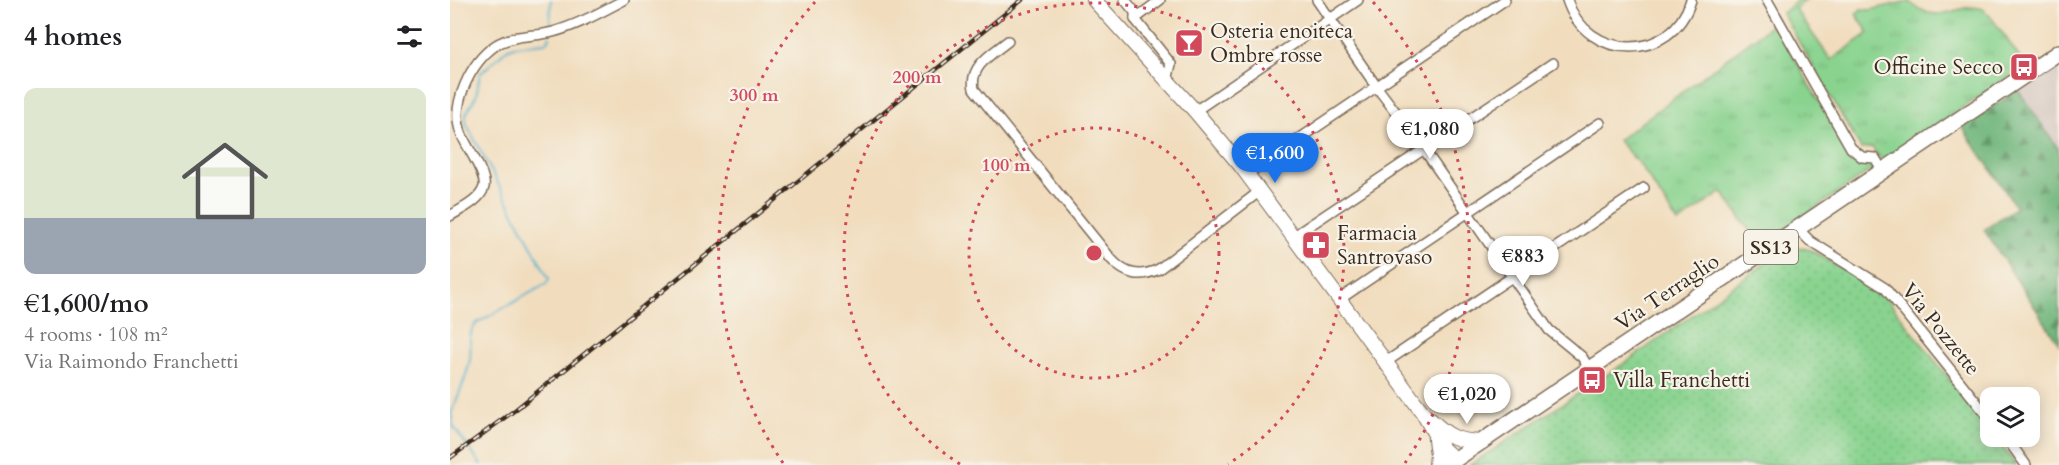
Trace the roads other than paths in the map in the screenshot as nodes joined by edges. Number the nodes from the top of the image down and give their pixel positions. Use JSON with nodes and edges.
{"nodes":[{"id":1,"x":624,"y":0,"type":"edge"},
{"id":2,"x":1094,"y":0,"type":"edge"},
{"id":3,"x":1125,"y":0,"type":"edge"},
{"id":4,"x":1160,"y":0,"type":"edge"},
{"id":5,"x":1317,"y":0,"type":"edge"},
{"id":6,"x":1358,"y":0,"type":"edge"},
{"id":7,"x":1505,"y":0,"type":"edge"},
{"id":8,"x":1568,"y":0,"type":"edge"},
{"id":9,"x":1691,"y":0,"type":"edge"},
{"id":10,"x":1767,"y":0,"type":"edge"},
{"id":11,"x":1136,"y":19,"type":"junction"},
{"id":12,"x":1330,"y":19,"type":"junction"},
{"id":13,"x":1008,"y":41,"type":"dead end"},
{"id":14,"x":2059,"y":52,"type":"edge"},
{"id":15,"x":1553,"y":63,"type":"dead end"},
{"id":16,"x":1167,"y":81,"type":"junction"},
{"id":17,"x":1376,"y":86,"type":"junction"},
{"id":18,"x":1195,"y":111,"type":"junction"},
{"id":19,"x":1600,"y":123,"type":"dead end"},
{"id":20,"x":1423,"y":148,"type":"junction"},
{"id":21,"x":1883,"y":171,"type":"junction"},
{"id":22,"x":1247,"y":174,"type":"junction"},
{"id":23,"x":1644,"y":188,"type":"dead end"},
{"id":24,"x":1260,"y":191,"type":"junction"},
{"id":25,"x":1466,"y":213,"type":"junction"},
{"id":26,"x":450,"y":216,"type":"edge"},
{"id":27,"x":1798,"y":229,"type":"junction"},
{"id":28,"x":1294,"y":236,"type":"junction"},
{"id":29,"x":1512,"y":278,"type":"junction"},
{"id":30,"x":1340,"y":299,"type":"junction"},
{"id":31,"x":1386,"y":362,"type":"junction"},
{"id":32,"x":1590,"y":370,"type":"junction"},
{"id":33,"x":1980,"y":407,"type":"edge"},
{"id":34,"x":1440,"y":434,"type":"junction"},
{"id":35,"x":1482,"y":442,"type":"junction"},
{"id":36,"x":2013,"y":447,"type":"edge"},
{"id":37,"x":1451,"y":463,"type":"edge"},
{"id":38,"x":1436,"y":465,"type":"edge"},
{"id":39,"x":2026,"y":465,"type":"edge"}],
"edges":[{"from":1,"to":26,"type":"street"},
{"from":2,"to":16,"type":"street"},
{"from":3,"to":11,"type":"street"},
{"from":4,"to":11,"type":"street"},
{"from":5,"to":12,"type":"street"},
{"from":6,"to":12,"type":"street"},
{"from":7,"to":17,"type":"street"},
{"from":8,"to":9,"type":"street"},
{"from":10,"to":21,"type":"street"},
{"from":11,"to":16,"type":"street"},
{"from":12,"to":17,"type":"street"},
{"from":12,"to":18,"type":"street"},
{"from":13,"to":24,"type":"street"},
{"from":14,"to":21,"type":"main road","name":"Via Terraglio","number":"SS13"},
{"from":15,"to":20,"type":"street"},
{"from":16,"to":18,"type":"street"},
{"from":17,"to":20,"type":"street"},
{"from":17,"to":22,"type":"street"},
{"from":18,"to":22,"type":"street"},
{"from":19,"to":25,"type":"street"},
{"from":20,"to":25,"type":"street"},
{"from":20,"to":28,"type":"street"},
{"from":21,"to":27,"type":"main road","name":"Via Terraglio","number":"SS13"},
{"from":22,"to":24,"type":"street"},
{"from":23,"to":29,"type":"street"},
{"from":24,"to":28,"type":"street"},
{"from":25,"to":29,"type":"street"},
{"from":25,"to":30,"type":"street"},
{"from":27,"to":32,"type":"main road","name":"Via Terraglio","number":"SS13"},
{"from":27,"to":33,"type":"street","name":"Via Pozzette"},
{"from":28,"to":30,"type":"street"},
{"from":29,"to":31,"type":"street"},
{"from":29,"to":32,"type":"street"},
{"from":30,"to":31,"type":"street"},
{"from":31,"to":34,"type":"street"},
{"from":32,"to":35,"type":"main road","name":"Via Terraglio","number":"SS13"},
{"from":34,"to":35,"type":"street"},
{"from":34,"to":37,"type":"street"},
{"from":34,"to":38,"type":"street"},
{"from":35,"to":37,"type":"main road","name":"Via Terraglio","number":"SS13"},
{"from":36,"to":39,"type":"street"}]}
